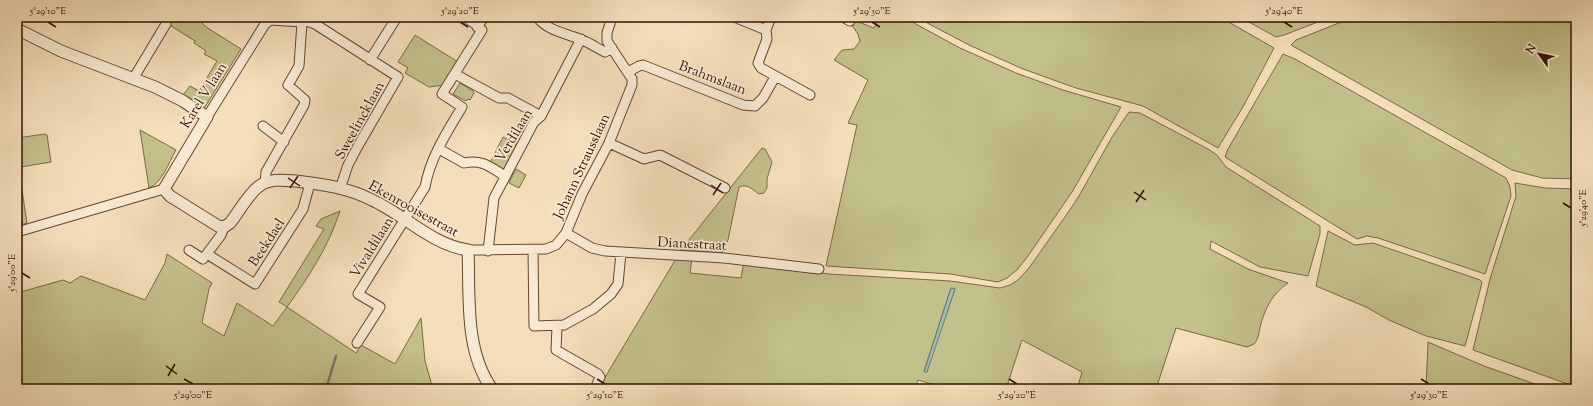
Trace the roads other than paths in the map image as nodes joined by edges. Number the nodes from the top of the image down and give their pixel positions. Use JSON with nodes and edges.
{"nodes":[{"id":1,"x":397,"y":17,"type":"edge"},
{"id":2,"x":465,"y":17,"type":"edge"},
{"id":3,"x":484,"y":17,"type":"edge"},
{"id":4,"x":537,"y":17,"type":"edge"},
{"id":5,"x":612,"y":17,"type":"edge"},
{"id":6,"x":734,"y":17,"type":"edge"},
{"id":7,"x":770,"y":17,"type":"edge"},
{"id":8,"x":271,"y":18,"type":"edge"},
{"id":9,"x":306,"y":20,"type":"edge"},
{"id":10,"x":166,"y":24,"type":"dead end"},
{"id":11,"x":478,"y":26,"type":"junction"},
{"id":12,"x":17,"y":29,"type":"edge"},
{"id":13,"x":766,"y":30,"type":"junction"},
{"id":14,"x":582,"y":39,"type":"junction"},
{"id":15,"x":612,"y":48,"type":"junction"},
{"id":16,"x":370,"y":60,"type":"junction"},
{"id":17,"x":628,"y":72,"type":"junction"},
{"id":18,"x":455,"y":74,"type":"junction"},
{"id":19,"x":775,"y":77,"type":"junction"},
{"id":20,"x":133,"y":78,"type":"junction"},
{"id":21,"x":810,"y":95,"type":"dead end"},
{"id":22,"x":541,"y":116,"type":"junction"},
{"id":23,"x":207,"y":117,"type":"junction"},
{"id":24,"x":263,"y":126,"type":"dead end"},
{"id":25,"x":284,"y":142,"type":"junction"},
{"id":26,"x":609,"y":143,"type":"junction"},
{"id":27,"x":439,"y":149,"type":"junction"},
{"id":28,"x":505,"y":176,"type":"junction"},
{"id":29,"x":265,"y":183,"type":"junction"},
{"id":30,"x":310,"y":183,"type":"junction"},
{"id":31,"x":725,"y":188,"type":"dead end"},
{"id":32,"x":164,"y":189,"type":"junction"},
{"id":33,"x":340,"y":189,"type":"junction"},
{"id":34,"x":405,"y":219,"type":"junction"},
{"id":35,"x":224,"y":227,"type":"junction"},
{"id":36,"x":17,"y":232,"type":"edge"},
{"id":37,"x":566,"y":233,"type":"junction"},
{"id":38,"x":189,"y":250,"type":"dead end"},
{"id":39,"x":468,"y":250,"type":"junction"},
{"id":40,"x":533,"y":250,"type":"junction"},
{"id":41,"x":488,"y":251,"type":"junction"},
{"id":42,"x":621,"y":253,"type":"junction"},
{"id":43,"x":207,"y":254,"type":"junction"},
{"id":44,"x":820,"y":269,"type":"dead end"},
{"id":45,"x":557,"y":327,"type":"junction"},
{"id":46,"x":357,"y":344,"type":"dead end"},
{"id":47,"x":492,"y":389,"type":"edge"},
{"id":48,"x":595,"y":389,"type":"edge"}],
"edges":[{"from":1,"to":16,"type":"street"},
{"from":2,"to":11,"type":"street"},
{"from":3,"to":11,"type":"street"},
{"from":4,"to":14,"type":"street"},
{"from":5,"to":15,"type":"street","name":"Johann Strausslaan"},
{"from":6,"to":13,"type":"street"},
{"from":7,"to":13,"type":"street"},
{"from":8,"to":9,"type":"street"},
{"from":8,"to":23,"type":"street","name":"Karel V laan"},
{"from":9,"to":16,"type":"street","name":"Sweelincklaan"},
{"from":9,"to":25,"type":"street"},
{"from":10,"to":20,"type":"street"},
{"from":11,"to":18,"type":"street"},
{"from":12,"to":20,"type":"street"},
{"from":13,"to":19,"type":"street","name":"Brahmslaan"},
{"from":14,"to":15,"type":"street"},
{"from":14,"to":22,"type":"street","name":"Verdilaan"},
{"from":15,"to":17,"type":"street","name":"Johann Strausslaan"},
{"from":16,"to":33,"type":"street","name":"Sweelincklaan"},
{"from":17,"to":19,"type":"street","name":"Brahmslaan"},
{"from":17,"to":26,"type":"street","name":"Johann Strausslaan"},
{"from":18,"to":22,"type":"street"},
{"from":18,"to":27,"type":"street"},
{"from":19,"to":21,"type":"street","name":"Brahmslaan"},
{"from":20,"to":23,"type":"street"},
{"from":22,"to":28,"type":"street","name":"Verdilaan"},
{"from":23,"to":32,"type":"street","name":"Karel V laan"},
{"from":24,"to":25,"type":"street"},
{"from":25,"to":29,"type":"street"},
{"from":26,"to":31,"type":"street"},
{"from":26,"to":37,"type":"street","name":"Johann Strausslaan"},
{"from":27,"to":28,"type":"street"},
{"from":27,"to":34,"type":"street"},
{"from":28,"to":41,"type":"street","name":"Verdilaan"},
{"from":29,"to":30,"type":"street","name":"Ekenrooisestraat"},
{"from":29,"to":35,"type":"street"},
{"from":30,"to":33,"type":"street","name":"Ekenrooisestraat"},
{"from":30,"to":43,"type":"street","name":"Beekdael"},
{"from":32,"to":35,"type":"street"},
{"from":32,"to":36,"type":"street"},
{"from":33,"to":34,"type":"street","name":"Ekenrooisestraat"},
{"from":34,"to":39,"type":"street","name":"Ekenrooisestraat"},
{"from":34,"to":46,"type":"street","name":"Vivaldilaan"},
{"from":35,"to":43,"type":"street"},
{"from":37,"to":40,"type":"street","name":"Johann Strausslaan"},
{"from":37,"to":42,"type":"street","name":"Dianestraat"},
{"from":38,"to":43,"type":"street","name":"Beekdael"},
{"from":39,"to":41,"type":"street","name":"Johann Strausslaan"},
{"from":39,"to":47,"type":"street","name":"Ekenrooisestraat"},
{"from":40,"to":41,"type":"street","name":"Johann Strausslaan"},
{"from":40,"to":45,"type":"street"},
{"from":42,"to":44,"type":"street","name":"Dianestraat"},
{"from":42,"to":45,"type":"street"},
{"from":45,"to":48,"type":"street"}]}
